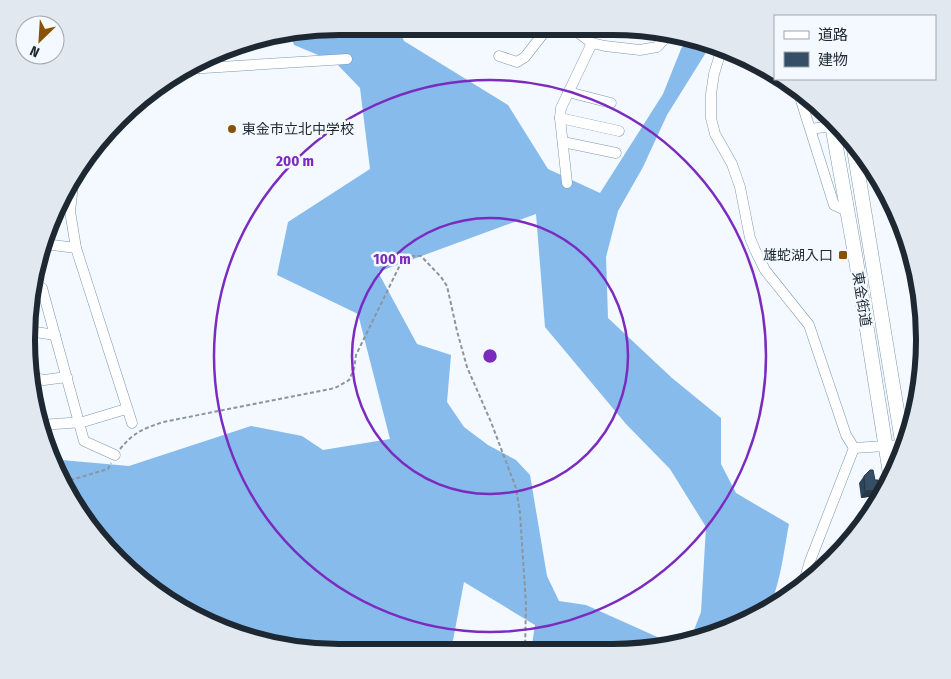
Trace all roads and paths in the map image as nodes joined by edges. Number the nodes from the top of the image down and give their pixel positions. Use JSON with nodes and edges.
{"nodes":[{"id":1,"x":542,"y":35,"type":"edge"},
{"id":2,"x":581,"y":35,"type":"edge"},
{"id":3,"x":664,"y":40,"type":"edge"},
{"id":4,"x":592,"y":43,"type":"junction"},
{"id":5,"x":720,"y":55,"type":"edge"},
{"id":6,"x":499,"y":56,"type":"dead end"},
{"id":7,"x":347,"y":59,"type":"dead end"},
{"id":8,"x":201,"y":68,"type":"edge"},
{"id":9,"x":568,"y":92,"type":"junction"},
{"id":10,"x":802,"y":102,"type":"edge"},
{"id":11,"x":611,"y":103,"type":"dead end"},
{"id":12,"x":560,"y":118,"type":"junction"},
{"id":13,"x":827,"y":125,"type":"edge"},
{"id":14,"x":811,"y":129,"type":"junction"},
{"id":15,"x":619,"y":131,"type":"dead end"},
{"id":16,"x":835,"y":133,"type":"edge"},
{"id":17,"x":563,"y":142,"type":"junction"},
{"id":18,"x":616,"y":153,"type":"dead end"},
{"id":19,"x":855,"y":157,"type":"edge"},
{"id":20,"x":567,"y":183,"type":"dead end"},
{"id":21,"x":72,"y":194,"type":"edge"},
{"id":22,"x":847,"y":211,"type":"junction"},
{"id":23,"x":50,"y":245,"type":"edge"},
{"id":24,"x":76,"y":248,"type":"junction"},
{"id":25,"x":40,"y":288,"type":"edge"},
{"id":26,"x":35,"y":332,"type":"edge"},
{"id":27,"x":55,"y":335,"type":"junction"},
{"id":28,"x":67,"y":376,"type":"junction"},
{"id":29,"x":38,"y":379,"type":"edge"},
{"id":30,"x":126,"y":409,"type":"junction"},
{"id":31,"x":79,"y":422,"type":"junction"},
{"id":32,"x":132,"y":423,"type":"dead end"},
{"id":33,"x":47,"y":425,"type":"edge"},
{"id":34,"x":901,"y":434,"type":"edge"},
{"id":35,"x":885,"y":445,"type":"junction"},
{"id":36,"x":897,"y":445,"type":"edge"},
{"id":37,"x":854,"y":448,"type":"junction"},
{"id":38,"x":115,"y":455,"type":"junction"},
{"id":39,"x":889,"y":466,"type":"edge"},
{"id":40,"x":70,"y":480,"type":"edge"},
{"id":41,"x":807,"y":573,"type":"edge"},
{"id":42,"x":526,"y":644,"type":"edge"}],
"edges":[{"from":1,"to":6,"type":"street"},
{"from":2,"to":4,"type":"street"},
{"from":3,"to":4,"type":"street"},
{"from":4,"to":9,"type":"street"},
{"from":5,"to":37,"type":"street"},
{"from":7,"to":8,"type":"street"},
{"from":9,"to":11,"type":"street"},
{"from":9,"to":12,"type":"street"},
{"from":10,"to":14,"type":"street"},
{"from":12,"to":15,"type":"street"},
{"from":12,"to":17,"type":"street"},
{"from":13,"to":14,"type":"street"},
{"from":14,"to":22,"type":"street"},
{"from":16,"to":22,"type":"highway","name":"東金街道"},
{"from":17,"to":18,"type":"street"},
{"from":17,"to":20,"type":"street"},
{"from":19,"to":34,"type":"highway","name":"東金街道"},
{"from":21,"to":24,"type":"street"},
{"from":22,"to":35,"type":"highway","name":"東金街道"},
{"from":23,"to":24,"type":"street"},
{"from":24,"to":30,"type":"street"},
{"from":25,"to":27,"type":"street"},
{"from":26,"to":27,"type":"street"},
{"from":27,"to":28,"type":"street"},
{"from":28,"to":29,"type":"street"},
{"from":28,"to":31,"type":"street"},
{"from":30,"to":31,"type":"street"},
{"from":30,"to":32,"type":"street"},
{"from":31,"to":33,"type":"street"},
{"from":31,"to":38,"type":"street"},
{"from":35,"to":36,"type":"street"},
{"from":35,"to":37,"type":"street"},
{"from":35,"to":39,"type":"highway","name":"東金街道"},
{"from":37,"to":41,"type":"street"},
{"from":38,"to":40,"type":"path"},
{"from":38,"to":42,"type":"path"}]}
